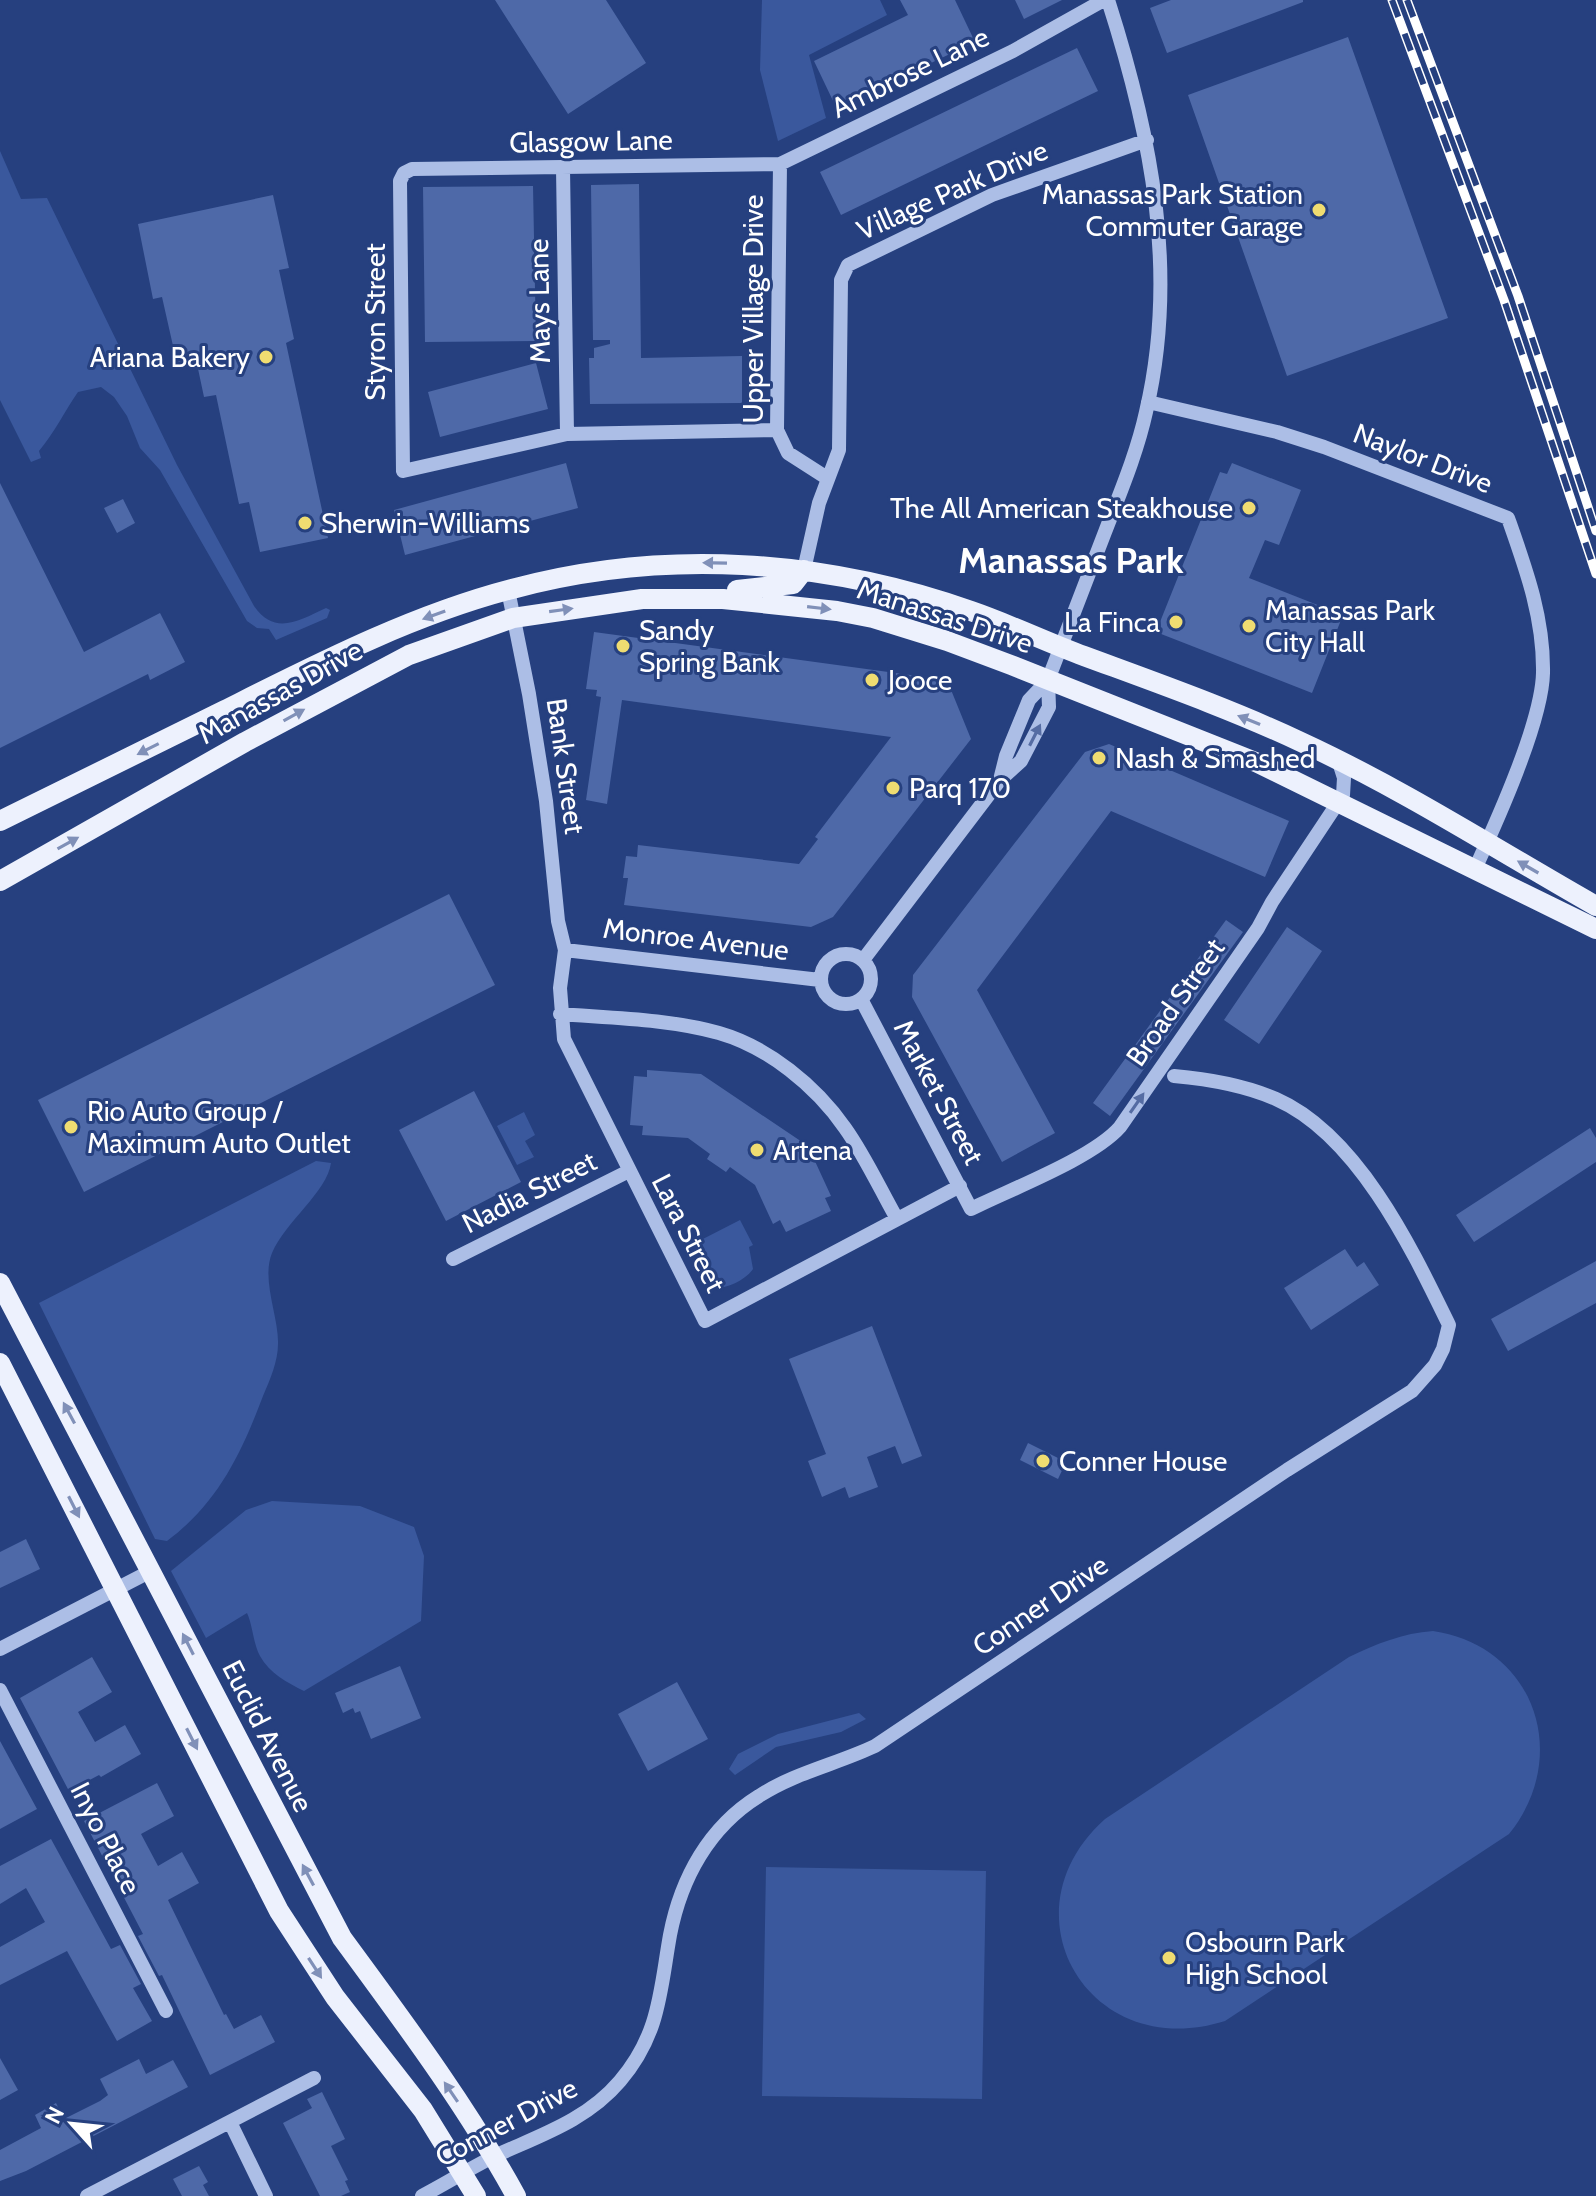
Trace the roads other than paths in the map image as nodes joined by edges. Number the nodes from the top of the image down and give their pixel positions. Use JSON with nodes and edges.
{"nodes":[{"id":1,"x":1106,"y":0,"type":"edge"},
{"id":2,"x":1147,"y":140,"type":"junction"},
{"id":3,"x":780,"y":164,"type":"junction"},
{"id":4,"x":563,"y":168,"type":"junction"},
{"id":5,"x":404,"y":173,"type":"joint"},
{"id":6,"x":1148,"y":402,"type":"junction"},
{"id":7,"x":777,"y":430,"type":"junction"},
{"id":8,"x":567,"y":434,"type":"junction"},
{"id":9,"x":827,"y":478,"type":"junction"},
{"id":10,"x":804,"y":570,"type":"junction"},
{"id":11,"x":508,"y":590,"type":"junction"},
{"id":12,"x":698,"y":599,"type":"junction"},
{"id":13,"x":513,"y":618,"type":"junction"},
{"id":14,"x":1061,"y":647,"type":"junction"},
{"id":15,"x":1048,"y":680,"type":"junction"},
{"id":16,"x":1338,"y":759,"type":"junction"},
{"id":17,"x":1339,"y":802,"type":"junction"},
{"id":18,"x":0,"y":821,"type":"edge"},
{"id":19,"x":1487,"y":843,"type":"junction"},
{"id":20,"x":1475,"y":869,"type":"junction"},
{"id":21,"x":0,"y":881,"type":"edge"},
{"id":22,"x":1596,"y":906,"type":"edge"},
{"id":23,"x":1596,"y":929,"type":"edge"},
{"id":24,"x":565,"y":950,"type":"junction"},
{"id":25,"x":863,"y":960,"type":"junction"},
{"id":26,"x":820,"y":980,"type":"junction"},
{"id":27,"x":861,"y":999,"type":"junction"},
{"id":28,"x":560,"y":1014,"type":"junction"},
{"id":29,"x":1174,"y":1076,"type":"dead end"},
{"id":30,"x":629,"y":1171,"type":"junction"},
{"id":31,"x":960,"y":1186,"type":"junction"},
{"id":32,"x":971,"y":1209,"type":"joint"},
{"id":33,"x":897,"y":1219,"type":"junction"},
{"id":34,"x":453,"y":1259,"type":"dead end"},
{"id":35,"x":0,"y":1283,"type":"edge"},
{"id":36,"x":0,"y":1363,"type":"edge"},
{"id":37,"x":151,"y":1571,"type":"junction"},
{"id":38,"x":116,"y":1590,"type":"junction"},
{"id":39,"x":0,"y":1649,"type":"edge"},
{"id":40,"x":0,"y":1690,"type":"edge"},
{"id":41,"x":166,"y":2011,"type":"dead end"},
{"id":42,"x":314,"y":2078,"type":"dead end"},
{"id":43,"x":230,"y":2122,"type":"junction"},
{"id":44,"x":494,"y":2157,"type":"junction"},
{"id":45,"x":464,"y":2175,"type":"junction"},
{"id":46,"x":87,"y":2196,"type":"edge"},
{"id":47,"x":266,"y":2196,"type":"edge"},
{"id":48,"x":422,"y":2196,"type":"edge"},
{"id":49,"x":476,"y":2196,"type":"edge"},
{"id":50,"x":516,"y":2196,"type":"edge"}],
"edges":[{"from":1,"to":2,"type":"street"},
{"from":1,"to":3,"type":"street","name":"Ambrose Lane"},
{"from":2,"to":6,"type":"street"},
{"from":2,"to":9,"type":"street","name":"Village Park Drive"},
{"from":3,"to":4,"type":"street","name":"Glasgow Lane"},
{"from":3,"to":7,"type":"street","name":"Upper Village Drive"},
{"from":4,"to":5,"type":"street","name":"Glasgow Lane"},
{"from":4,"to":8,"type":"street","name":"Mays Lane"},
{"from":5,"to":8,"type":"street","name":"Styron Street"},
{"from":6,"to":14,"type":"street"},
{"from":6,"to":19,"type":"street","name":"Naylor Drive"},
{"from":7,"to":8,"type":"street"},
{"from":7,"to":9,"type":"street","name":"Upper Village Drive"},
{"from":9,"to":10,"type":"street","name":"Village Park Drive"},
{"from":10,"to":11,"type":"main road","name":"Manassas Drive","one_way":true},
{"from":10,"to":12,"type":"main road"},
{"from":10,"to":14,"type":"main road","name":"Manassas Drive"},
{"from":11,"to":13,"type":"street","name":"Bank Street"},
{"from":11,"to":18,"type":"main road","name":"Manassas Drive","one_way":true},
{"from":13,"to":12,"type":"main road","name":"Manassas Drive","one_way":true},
{"from":12,"to":15,"type":"main road","name":"Manassas Drive","one_way":true},
{"from":21,"to":13,"type":"main road","name":"Manassas Drive","one_way":true},
{"from":13,"to":24,"type":"street","name":"Bank Street"},
{"from":14,"to":15,"type":"street"},
{"from":16,"to":14,"type":"main road","name":"Manassas Drive","one_way":true},
{"from":15,"to":17,"type":"main road","name":"Manassas Drive"},
{"from":15,"to":25,"type":"street"},
{"from":16,"to":17,"type":"street"},
{"from":16,"to":19,"type":"main road","name":"Manassas Drive"},
{"from":17,"to":20,"type":"main road","name":"Manassas Drive"},
{"from":32,"to":17,"type":"street","name":"Broad Street","one_way":true},
{"from":19,"to":20,"type":"street","name":"Naylor Drive"},
{"from":22,"to":19,"type":"main road","name":"Manassas Drive","one_way":true},
{"from":20,"to":23,"type":"main road","name":"Manassas Drive"},
{"from":24,"to":26,"type":"street","name":"Monroe Avenue"},
{"from":24,"to":28,"type":"street","name":"Lara Street"},
{"from":25,"to":26,"type":"street"},
{"from":25,"to":27,"type":"street"},
{"from":26,"to":27,"type":"street"},
{"from":27,"to":31,"type":"street","name":"Market Street"},
{"from":28,"to":30,"type":"street","name":"Lara Street"},
{"from":28,"to":33,"type":"street"},
{"from":29,"to":44,"type":"street","name":"Conner Drive"},
{"from":30,"to":33,"type":"street","name":"Lara Street"},
{"from":30,"to":34,"type":"street","name":"Nadia Street"},
{"from":31,"to":32,"type":"street","name":"Market Street"},
{"from":31,"to":33,"type":"street","name":"Lara Street"},
{"from":37,"to":35,"type":"main road","name":"Euclid Avenue","one_way":true},
{"from":36,"to":38,"type":"main road","one_way":true},
{"from":37,"to":38,"type":"street"},
{"from":44,"to":37,"type":"main road","name":"Euclid Avenue","one_way":true},
{"from":38,"to":39,"type":"street"},
{"from":38,"to":45,"type":"main road","one_way":true},
{"from":40,"to":41,"type":"street","name":"Inyo Place"},
{"from":42,"to":43,"type":"street"},
{"from":43,"to":46,"type":"street"},
{"from":43,"to":47,"type":"street"},
{"from":44,"to":45,"type":"street","name":"Conner Drive"},
{"from":44,"to":50,"type":"main road","name":"Euclid Avenue"},
{"from":45,"to":48,"type":"street","name":"Conner Drive"},
{"from":45,"to":49,"type":"main road"}]}
